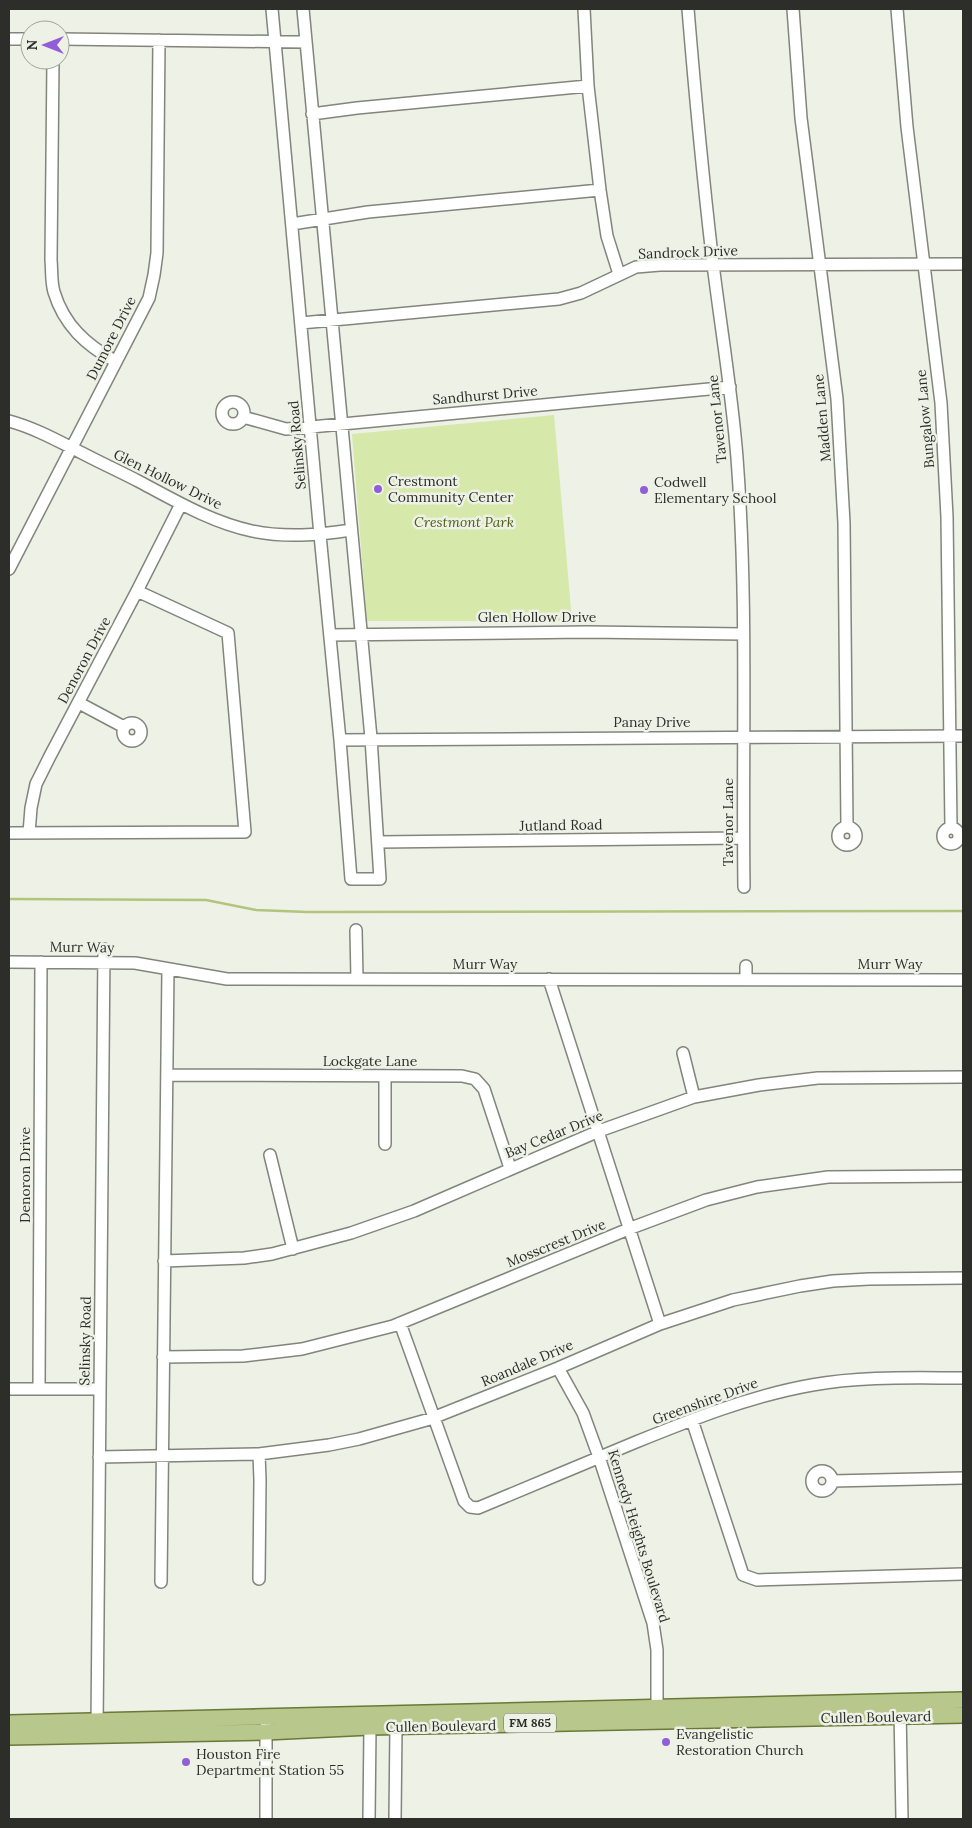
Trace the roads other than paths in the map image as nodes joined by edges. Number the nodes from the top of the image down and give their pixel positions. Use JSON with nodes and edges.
{"nodes":[{"id":1,"x":272,"y":9,"type":"edge"},
{"id":2,"x":304,"y":9,"type":"edge"},
{"id":3,"x":584,"y":9,"type":"edge"},
{"id":4,"x":688,"y":9,"type":"edge"},
{"id":5,"x":792,"y":9,"type":"edge"},
{"id":6,"x":897,"y":9,"type":"edge"},
{"id":7,"x":70,"y":39,"type":"edge"},
{"id":8,"x":159,"y":40,"type":"junction"},
{"id":9,"x":275,"y":42,"type":"junction"},
{"id":10,"x":306,"y":42,"type":"junction"},
{"id":11,"x":53,"y":70,"type":"edge"},
{"id":12,"x":588,"y":86,"type":"junction"},
{"id":13,"x":312,"y":114,"type":"junction"},
{"id":14,"x":600,"y":190,"type":"junction"},
{"id":15,"x":324,"y":220,"type":"junction"},
{"id":16,"x":292,"y":224,"type":"junction"},
{"id":17,"x":819,"y":263,"type":"junction"},
{"id":18,"x":924,"y":264,"type":"junction"},
{"id":19,"x":963,"y":264,"type":"edge"},
{"id":20,"x":714,"y":266,"type":"junction"},
{"id":21,"x":619,"y":274,"type":"junction"},
{"id":22,"x":332,"y":319,"type":"junction"},
{"id":23,"x":301,"y":323,"type":"junction"},
{"id":24,"x":115,"y":361,"type":"junction"},
{"id":25,"x":730,"y":387,"type":"junction"},
{"id":26,"x":243,"y":417,"type":"dead end"},
{"id":27,"x":9,"y":421,"type":"edge"},
{"id":28,"x":341,"y":424,"type":"junction"},
{"id":29,"x":310,"y":427,"type":"junction"},
{"id":30,"x":72,"y":448,"type":"junction"},
{"id":31,"x":181,"y":504,"type":"junction"},
{"id":32,"x":351,"y":530,"type":"junction"},
{"id":33,"x":320,"y":535,"type":"junction"},
{"id":34,"x":9,"y":569,"type":"edge"},
{"id":35,"x":137,"y":591,"type":"junction"},
{"id":36,"x":360,"y":634,"type":"junction"},
{"id":37,"x":743,"y":634,"type":"junction"},
{"id":38,"x":330,"y":635,"type":"junction"},
{"id":39,"x":79,"y":703,"type":"junction"},
{"id":40,"x":124,"y":727,"type":"dead end"},
{"id":41,"x":743,"y":736,"type":"junction"},
{"id":42,"x":847,"y":736,"type":"junction"},
{"id":43,"x":951,"y":736,"type":"junction"},
{"id":44,"x":963,"y":736,"type":"edge"},
{"id":45,"x":371,"y":738,"type":"junction"},
{"id":46,"x":340,"y":740,"type":"junction"},
{"id":47,"x":847,"y":827,"type":"dead end"},
{"id":48,"x":951,"y":828,"type":"dead end"},
{"id":49,"x":29,"y":833,"type":"junction"},
{"id":50,"x":9,"y":834,"type":"edge"},
{"id":51,"x":743,"y":838,"type":"junction"},
{"id":52,"x":379,"y":842,"type":"junction"},
{"id":53,"x":744,"y":887,"type":"dead end"},
{"id":54,"x":356,"y":930,"type":"dead end"},
{"id":55,"x":104,"y":949,"type":"dead end"},
{"id":56,"x":9,"y":962,"type":"edge"},
{"id":57,"x":41,"y":962,"type":"junction"},
{"id":58,"x":104,"y":962,"type":"junction"},
{"id":59,"x":746,"y":966,"type":"dead end"},
{"id":60,"x":168,"y":969,"type":"junction"},
{"id":61,"x":357,"y":979,"type":"junction"},
{"id":62,"x":550,"y":979,"type":"junction"},
{"id":63,"x":746,"y":979,"type":"junction"},
{"id":64,"x":963,"y":980,"type":"edge"},
{"id":65,"x":683,"y":1053,"type":"dead end"},
{"id":66,"x":167,"y":1075,"type":"junction"},
{"id":67,"x":384,"y":1077,"type":"junction"},
{"id":68,"x":963,"y":1077,"type":"edge"},
{"id":69,"x":694,"y":1097,"type":"junction"},
{"id":70,"x":599,"y":1131,"type":"junction"},
{"id":71,"x":385,"y":1144,"type":"dead end"},
{"id":72,"x":270,"y":1155,"type":"dead end"},
{"id":73,"x":510,"y":1168,"type":"junction"},
{"id":74,"x":963,"y":1176,"type":"edge"},
{"id":75,"x":631,"y":1228,"type":"junction"},
{"id":76,"x":293,"y":1249,"type":"junction"},
{"id":77,"x":164,"y":1261,"type":"junction"},
{"id":78,"x":963,"y":1278,"type":"edge"},
{"id":79,"x":400,"y":1323,"type":"junction"},
{"id":80,"x":660,"y":1324,"type":"junction"},
{"id":81,"x":163,"y":1357,"type":"junction"},
{"id":82,"x":558,"y":1368,"type":"junction"},
{"id":83,"x":963,"y":1378,"type":"edge"},
{"id":84,"x":9,"y":1389,"type":"edge"},
{"id":85,"x":39,"y":1389,"type":"junction"},
{"id":86,"x":100,"y":1389,"type":"junction"},
{"id":87,"x":434,"y":1418,"type":"junction"},
{"id":88,"x":692,"y":1420,"type":"junction"},
{"id":89,"x":259,"y":1454,"type":"junction"},
{"id":90,"x":99,"y":1457,"type":"junction"},
{"id":91,"x":162,"y":1457,"type":"junction"},
{"id":92,"x":599,"y":1457,"type":"junction"},
{"id":93,"x":963,"y":1478,"type":"edge"},
{"id":94,"x":832,"y":1481,"type":"dead end"},
{"id":95,"x":963,"y":1574,"type":"edge"},
{"id":96,"x":259,"y":1579,"type":"dead end"},
{"id":97,"x":161,"y":1582,"type":"dead end"},
{"id":98,"x":963,"y":1700,"type":"edge"},
{"id":99,"x":900,"y":1709,"type":"junction"},
{"id":100,"x":384,"y":1713,"type":"junction"},
{"id":101,"x":657,"y":1715,"type":"junction"},
{"id":102,"x":963,"y":1715,"type":"edge"},
{"id":103,"x":266,"y":1716,"type":"junction"},
{"id":104,"x":536,"y":1717,"type":"junction"},
{"id":105,"x":9,"y":1723,"type":"edge"},
{"id":106,"x":183,"y":1726,"type":"junction"},
{"id":107,"x":370,"y":1727,"type":"junction"},
{"id":108,"x":396,"y":1727,"type":"junction"},
{"id":109,"x":97,"y":1728,"type":"junction"},
{"id":110,"x":266,"y":1732,"type":"junction"},
{"id":111,"x":9,"y":1738,"type":"edge"},
{"id":112,"x":266,"y":1819,"type":"edge"},
{"id":113,"x":369,"y":1819,"type":"edge"},
{"id":114,"x":395,"y":1819,"type":"edge"},
{"id":115,"x":902,"y":1819,"type":"edge"}],
"edges":[{"from":1,"to":9,"type":"street","name":"Selinsky Road"},
{"from":2,"to":10,"type":"street"},
{"from":3,"to":12,"type":"street"},
{"from":4,"to":20,"type":"street","name":"Tavenor Lane"},
{"from":5,"to":17,"type":"street","name":"Madden Lane"},
{"from":6,"to":18,"type":"street","name":"Bungalow Lane"},
{"from":7,"to":8,"type":"street"},
{"from":8,"to":9,"type":"street"},
{"from":8,"to":24,"type":"street","name":"Dumore Drive"},
{"from":9,"to":10,"type":"street"},
{"from":9,"to":16,"type":"street","name":"Selinsky Road"},
{"from":10,"to":13,"type":"street"},
{"from":11,"to":24,"type":"street"},
{"from":12,"to":13,"type":"street"},
{"from":12,"to":14,"type":"street"},
{"from":13,"to":15,"type":"street"},
{"from":14,"to":15,"type":"street"},
{"from":14,"to":21,"type":"street"},
{"from":15,"to":16,"type":"street"},
{"from":15,"to":22,"type":"street"},
{"from":16,"to":23,"type":"street","name":"Selinsky Road"},
{"from":17,"to":18,"type":"street","name":"Sandrock Drive"},
{"from":17,"to":20,"type":"street","name":"Sandrock Drive"},
{"from":17,"to":42,"type":"street","name":"Madden Lane"},
{"from":18,"to":19,"type":"street","name":"Sandrock Drive"},
{"from":18,"to":43,"type":"street","name":"Bungalow Lane"},
{"from":20,"to":21,"type":"street","name":"Sandrock Drive"},
{"from":20,"to":25,"type":"street","name":"Tavenor Lane"},
{"from":21,"to":22,"type":"street","name":"Sandrock Drive"},
{"from":22,"to":23,"type":"street","name":"Sandrock Drive"},
{"from":22,"to":28,"type":"street"},
{"from":23,"to":29,"type":"street","name":"Selinsky Road"},
{"from":24,"to":30,"type":"street","name":"Dumore Drive"},
{"from":25,"to":28,"type":"street","name":"Sandhurst Drive"},
{"from":25,"to":37,"type":"street","name":"Tavenor Lane"},
{"from":26,"to":29,"type":"street","name":"Sandhurst Drive"},
{"from":27,"to":30,"type":"street","name":"Glen Hollow Drive"},
{"from":28,"to":29,"type":"street","name":"Sandhurst Drive"},
{"from":28,"to":32,"type":"street"},
{"from":29,"to":33,"type":"street","name":"Selinsky Road"},
{"from":30,"to":31,"type":"street","name":"Glen Hollow Drive"},
{"from":30,"to":34,"type":"street","name":"Dumore Drive"},
{"from":31,"to":33,"type":"street","name":"Glen Hollow Drive"},
{"from":31,"to":35,"type":"street","name":"Denoron Drive"},
{"from":32,"to":33,"type":"street","name":"Glen Hollow Drive"},
{"from":32,"to":36,"type":"street"},
{"from":33,"to":38,"type":"street","name":"Selinsky Road"},
{"from":35,"to":39,"type":"street","name":"Denoron Drive"},
{"from":35,"to":49,"type":"street"},
{"from":36,"to":37,"type":"street","name":"Glen Hollow Drive"},
{"from":36,"to":38,"type":"street","name":"Glen Hollow Drive"},
{"from":36,"to":45,"type":"street"},
{"from":37,"to":41,"type":"street","name":"Tavenor Lane"},
{"from":38,"to":46,"type":"street","name":"Selinsky Road"},
{"from":39,"to":40,"type":"street"},
{"from":39,"to":49,"type":"street","name":"Denoron Drive"},
{"from":41,"to":42,"type":"street","name":"Panay Drive"},
{"from":41,"to":45,"type":"street","name":"Panay Drive"},
{"from":41,"to":51,"type":"street","name":"Tavenor Lane"},
{"from":42,"to":43,"type":"street","name":"Panay Drive"},
{"from":42,"to":47,"type":"street","name":"Madden Lane"},
{"from":43,"to":44,"type":"street","name":"Panay Drive"},
{"from":43,"to":48,"type":"street","name":"Bungalow Lane"},
{"from":45,"to":46,"type":"street","name":"Panay Drive"},
{"from":45,"to":52,"type":"street"},
{"from":46,"to":52,"type":"street","name":"Selinsky Road"},
{"from":49,"to":50,"type":"street"},
{"from":51,"to":52,"type":"street","name":"Jutland Road"},
{"from":51,"to":53,"type":"street","name":"Tavenor Lane"},
{"from":54,"to":61,"type":"street"},
{"from":55,"to":58,"type":"street","name":"Selinsky Road"},
{"from":56,"to":57,"type":"street","name":"Murr Way"},
{"from":57,"to":58,"type":"street","name":"Murr Way"},
{"from":57,"to":85,"type":"street","name":"Denoron Drive"},
{"from":58,"to":60,"type":"street","name":"Murr Way"},
{"from":58,"to":86,"type":"street","name":"Selinsky Road"},
{"from":59,"to":63,"type":"street"},
{"from":60,"to":61,"type":"street","name":"Murr Way"},
{"from":60,"to":66,"type":"street"},
{"from":61,"to":62,"type":"street","name":"Murr Way"},
{"from":62,"to":63,"type":"street","name":"Murr Way"},
{"from":62,"to":70,"type":"street"},
{"from":63,"to":64,"type":"street","name":"Murr Way"},
{"from":65,"to":69,"type":"street"},
{"from":66,"to":67,"type":"street","name":"Lockgate Lane"},
{"from":66,"to":77,"type":"street"},
{"from":67,"to":71,"type":"street"},
{"from":67,"to":73,"type":"street","name":"Lockgate Lane"},
{"from":68,"to":69,"type":"street","name":"Bay Cedar Drive"},
{"from":69,"to":70,"type":"street","name":"Bay Cedar Drive"},
{"from":70,"to":73,"type":"street","name":"Bay Cedar Drive"},
{"from":70,"to":75,"type":"street"},
{"from":72,"to":76,"type":"street"},
{"from":73,"to":76,"type":"street","name":"Bay Cedar Drive"},
{"from":74,"to":75,"type":"street","name":"Mosscrest Drive"},
{"from":75,"to":79,"type":"street","name":"Mosscrest Drive"},
{"from":75,"to":80,"type":"street"},
{"from":76,"to":77,"type":"street","name":"Bay Cedar Drive"},
{"from":77,"to":81,"type":"street"},
{"from":78,"to":80,"type":"street","name":"Roandale Drive"},
{"from":79,"to":81,"type":"street","name":"Mosscrest Drive"},
{"from":79,"to":87,"type":"street"},
{"from":80,"to":82,"type":"street","name":"Roandale Drive"},
{"from":81,"to":91,"type":"street"},
{"from":82,"to":87,"type":"street","name":"Roandale Drive"},
{"from":82,"to":92,"type":"street","name":"Kennedy Heights Boulevard"},
{"from":83,"to":88,"type":"street","name":"Greenshire Drive"},
{"from":84,"to":85,"type":"street"},
{"from":85,"to":86,"type":"street"},
{"from":86,"to":90,"type":"street","name":"Selinsky Road"},
{"from":87,"to":89,"type":"street","name":"Roandale Drive"},
{"from":87,"to":92,"type":"street","name":"Greenshire Drive"},
{"from":88,"to":92,"type":"street","name":"Greenshire Drive"},
{"from":88,"to":95,"type":"street"},
{"from":89,"to":91,"type":"street","name":"Roandale Drive"},
{"from":89,"to":96,"type":"street"},
{"from":90,"to":91,"type":"street","name":"Roandale Drive"},
{"from":90,"to":109,"type":"street","name":"Selinsky Road"},
{"from":91,"to":97,"type":"street"},
{"from":92,"to":101,"type":"street","name":"Kennedy Heights Boulevard"},
{"from":93,"to":94,"type":"street"},
{"from":98,"to":99,"type":"main road","name":"Cullen Boulevard","number":"FM 865"},
{"from":99,"to":101,"type":"main road","name":"Cullen Boulevard","number":"FM 865"},
{"from":99,"to":102,"type":"main road","name":"Cullen Boulevard","number":"FM 865"},
{"from":99,"to":115,"type":"street"},
{"from":100,"to":103,"type":"main road","name":"Cullen Boulevard","number":"FM 865"},
{"from":100,"to":104,"type":"main road","name":"Cullen Boulevard","number":"FM 865"},
{"from":100,"to":107,"type":"street"},
{"from":100,"to":108,"type":"street"},
{"from":101,"to":104,"type":"main road","name":"Cullen Boulevard","number":"FM 865"},
{"from":103,"to":106,"type":"main road","name":"Cullen Boulevard","number":"FM 865"},
{"from":103,"to":110,"type":"street"},
{"from":104,"to":108,"type":"main road","name":"Cullen Boulevard","number":"FM 865"},
{"from":105,"to":109,"type":"main road","name":"Cullen Boulevard","number":"FM 865"},
{"from":106,"to":109,"type":"main road","name":"Cullen Boulevard","number":"FM 865"},
{"from":106,"to":110,"type":"main road","name":"Cullen Boulevard","number":"FM 865"},
{"from":107,"to":108,"type":"main road","name":"Cullen Boulevard","number":"FM 865"},
{"from":107,"to":110,"type":"main road","name":"Cullen Boulevard","number":"FM 865"},
{"from":107,"to":113,"type":"street"},
{"from":108,"to":114,"type":"street"},
{"from":109,"to":111,"type":"main road","name":"Cullen Boulevard","number":"FM 865"},
{"from":110,"to":112,"type":"street"}]}
